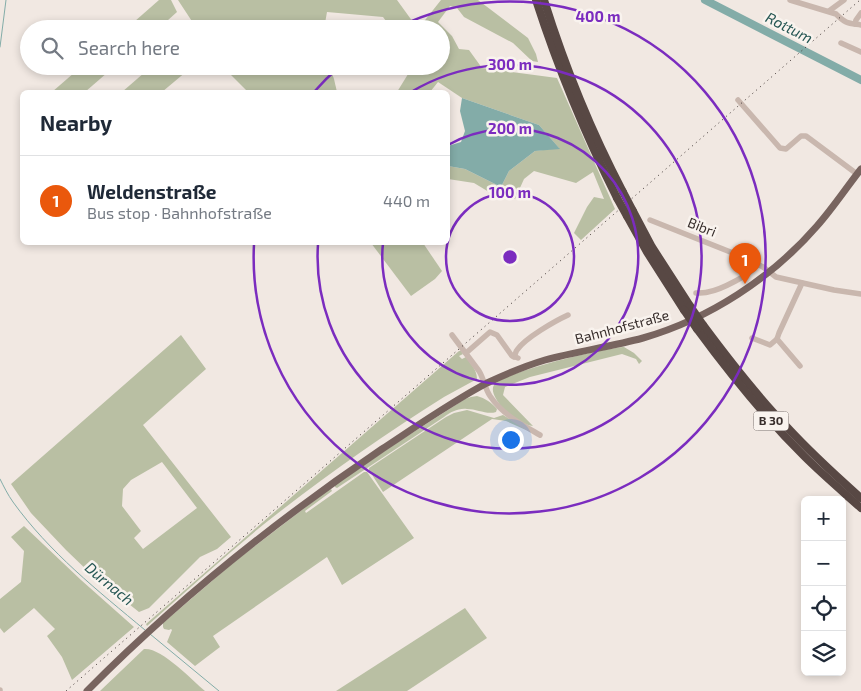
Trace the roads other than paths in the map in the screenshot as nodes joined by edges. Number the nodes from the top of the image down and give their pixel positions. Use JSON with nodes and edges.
{"nodes":[{"id":1,"x":536,"y":0,"type":"edge"},
{"id":2,"x":544,"y":0,"type":"edge"},
{"id":3,"x":790,"y":0,"type":"edge"},
{"id":4,"x":844,"y":0,"type":"edge"},
{"id":5,"x":828,"y":11,"type":"junction"},
{"id":6,"x":861,"y":12,"type":"edge"},
{"id":7,"x":858,"y":25,"type":"edge"},
{"id":8,"x":841,"y":43,"type":"dead end"},
{"id":9,"x":861,"y":52,"type":"edge"},
{"id":10,"x":738,"y":100,"type":"dead end"},
{"id":11,"x":859,"y":172,"type":"edge"},
{"id":12,"x":620,"y":195,"type":"junction"},
{"id":13,"x":650,"y":220,"type":"dead end"},
{"id":14,"x":757,"y":264,"type":"junction"},
{"id":15,"x":769,"y":272,"type":"junction"},
{"id":16,"x":802,"y":283,"type":"junction"},
{"id":17,"x":696,"y":293,"type":"dead end"},
{"id":18,"x":861,"y":294,"type":"edge"},
{"id":19,"x":568,"y":315,"type":"dead end"},
{"id":20,"x":452,"y":335,"type":"dead end"},
{"id":21,"x":752,"y":338,"type":"dead end"},
{"id":22,"x":777,"y":340,"type":"junction"},
{"id":23,"x":466,"y":353,"type":"junction"},
{"id":24,"x":800,"y":366,"type":"dead end"},
{"id":25,"x":484,"y":385,"type":"junction"},
{"id":26,"x":540,"y":435,"type":"dead end"},
{"id":27,"x":859,"y":502,"type":"edge"},
{"id":28,"x":87,"y":691,"type":"edge"}],
"edges":[{"from":1,"to":12,"type":"highway","number":"B 30"},
{"from":2,"to":12,"type":"highway","number":"B 30"},
{"from":3,"to":5,"type":"street"},
{"from":4,"to":5,"type":"street"},
{"from":5,"to":7,"type":"street"},
{"from":6,"to":7,"type":"street"},
{"from":8,"to":9,"type":"street"},
{"from":10,"to":11,"type":"street"},
{"from":11,"to":15,"type":"main road","name":"Bahnhofstraße"},
{"from":12,"to":27,"type":"highway","number":"B 30","bridge":true},
{"from":13,"to":14,"type":"street","name":"Bibri"},
{"from":14,"to":15,"type":"street","name":"Bibri"},
{"from":14,"to":17,"type":"street"},
{"from":15,"to":16,"type":"street","name":"Bibri"},
{"from":15,"to":25,"type":"main road","name":"Bahnhofstraße"},
{"from":16,"to":18,"type":"street","name":"Bibri"},
{"from":16,"to":22,"type":"street"},
{"from":19,"to":23,"type":"street"},
{"from":20,"to":23,"type":"street"},
{"from":21,"to":22,"type":"street"},
{"from":22,"to":24,"type":"street"},
{"from":23,"to":25,"type":"street"},
{"from":25,"to":26,"type":"street"},
{"from":25,"to":28,"type":"main road","name":"Bahnhofstraße"}]}
